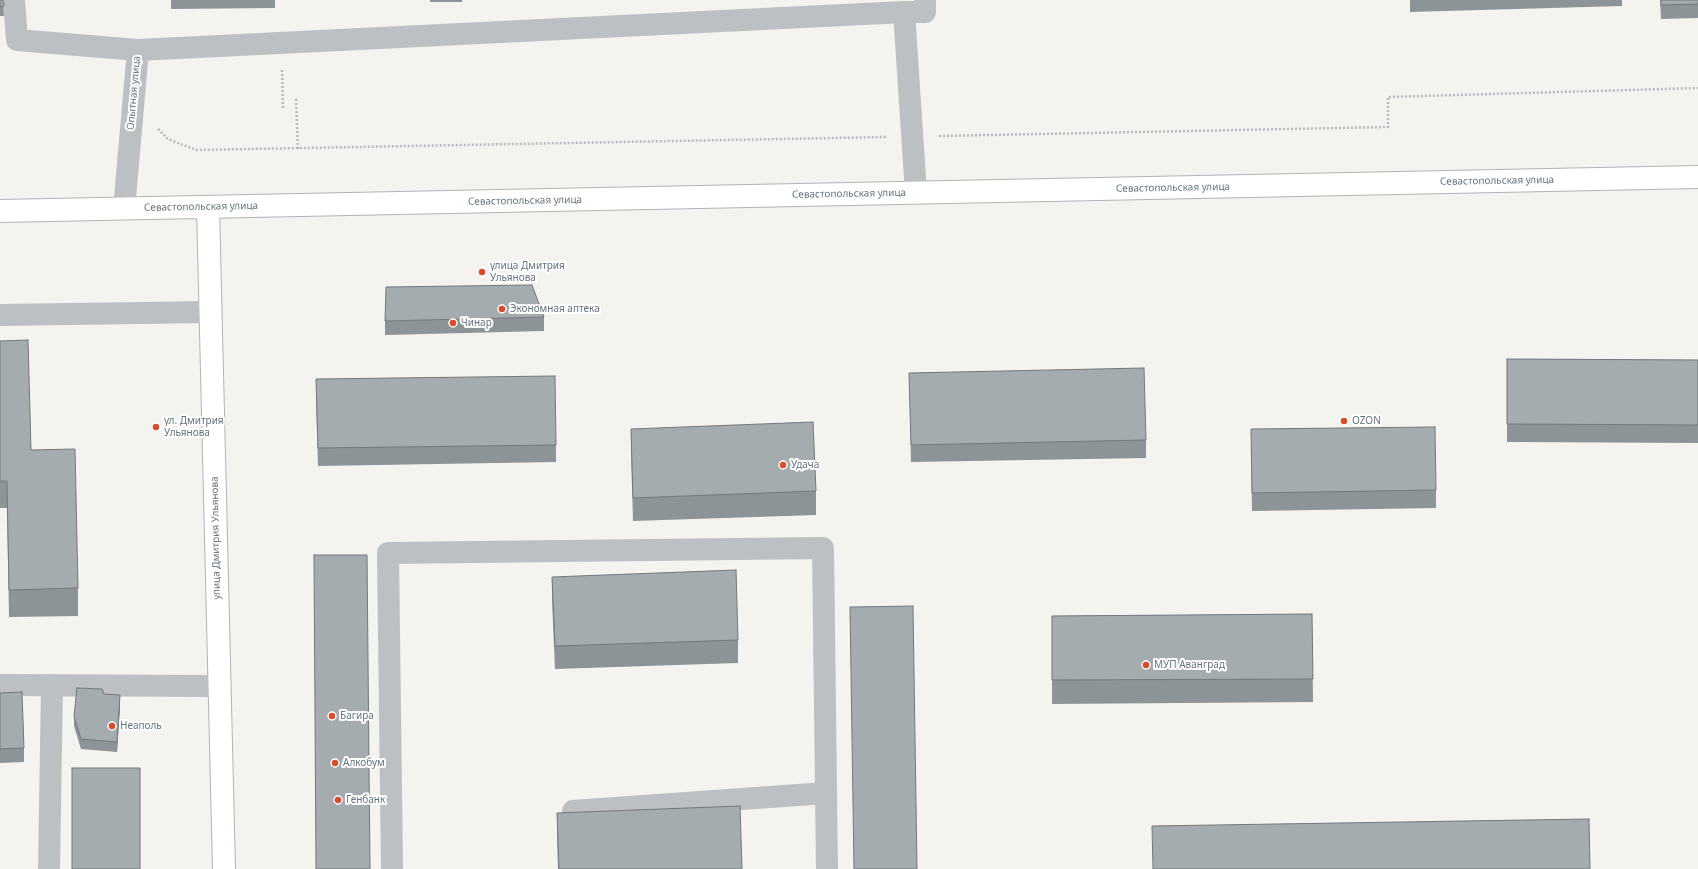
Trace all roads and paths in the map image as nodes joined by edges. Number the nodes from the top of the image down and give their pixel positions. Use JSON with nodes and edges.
{"nodes":[{"id":1,"x":14,"y":0,"type":"edge"},
{"id":2,"x":925,"y":0,"type":"edge"},
{"id":3,"x":904,"y":12,"type":"junction"},
{"id":4,"x":9,"y":40,"type":"edge"},
{"id":5,"x":138,"y":50,"type":"junction"},
{"id":6,"x":282,"y":66,"type":"dead end"},
{"id":7,"x":1698,"y":88,"type":"edge"},
{"id":8,"x":296,"y":99,"type":"dead end"},
{"id":9,"x":283,"y":110,"type":"dead end"},
{"id":10,"x":157,"y":129,"type":"dead end"},
{"id":11,"x":912,"y":136,"type":"junction"},
{"id":12,"x":298,"y":148,"type":"junction"},
{"id":13,"x":1698,"y":177,"type":"edge"},
{"id":14,"x":916,"y":193,"type":"junction"},
{"id":15,"x":208,"y":207,"type":"junction"},
{"id":16,"x":124,"y":209,"type":"junction"},
{"id":17,"x":0,"y":211,"type":"edge"},
{"id":18,"x":210,"y":312,"type":"junction"},
{"id":19,"x":0,"y":315,"type":"edge"},
{"id":20,"x":0,"y":685,"type":"edge"},
{"id":21,"x":52,"y":685,"type":"junction"},
{"id":22,"x":220,"y":686,"type":"junction"},
{"id":23,"x":826,"y":793,"type":"junction"},
{"id":24,"x":573,"y":810,"type":"dead end"},
{"id":25,"x":49,"y":869,"type":"edge"},
{"id":26,"x":224,"y":869,"type":"edge"},
{"id":27,"x":392,"y":869,"type":"edge"},
{"id":28,"x":827,"y":869,"type":"edge"}],
"edges":[{"from":1,"to":4,"type":"street","name":"Опытная улица"},
{"from":2,"to":3,"type":"street"},
{"from":3,"to":5,"type":"street"},
{"from":3,"to":11,"type":"street"},
{"from":4,"to":5,"type":"street","name":"Опытная улица"},
{"from":5,"to":16,"type":"street","name":"Опытная улица"},
{"from":6,"to":9,"type":"path"},
{"from":7,"to":11,"type":"path"},
{"from":8,"to":12,"type":"path"},
{"from":10,"to":12,"type":"path"},
{"from":11,"to":12,"type":"path"},
{"from":11,"to":14,"type":"street"},
{"from":13,"to":14,"type":"main road","name":"Севастопольская улица"},
{"from":14,"to":15,"type":"main road","name":"Севастопольская улица"},
{"from":15,"to":16,"type":"main road","name":"Севастопольская улица"},
{"from":15,"to":18,"type":"main road","name":"улица Дмитрия Ульянова"},
{"from":16,"to":17,"type":"main road","name":"Севастопольская улица"},
{"from":18,"to":19,"type":"street"},
{"from":18,"to":22,"type":"main road","name":"улица Дмитрия Ульянова"},
{"from":20,"to":21,"type":"street"},
{"from":21,"to":22,"type":"street"},
{"from":21,"to":25,"type":"street"},
{"from":22,"to":26,"type":"main road","name":"улица Дмитрия Ульянова"},
{"from":23,"to":24,"type":"street"},
{"from":23,"to":27,"type":"street"},
{"from":23,"to":28,"type":"street"}]}
